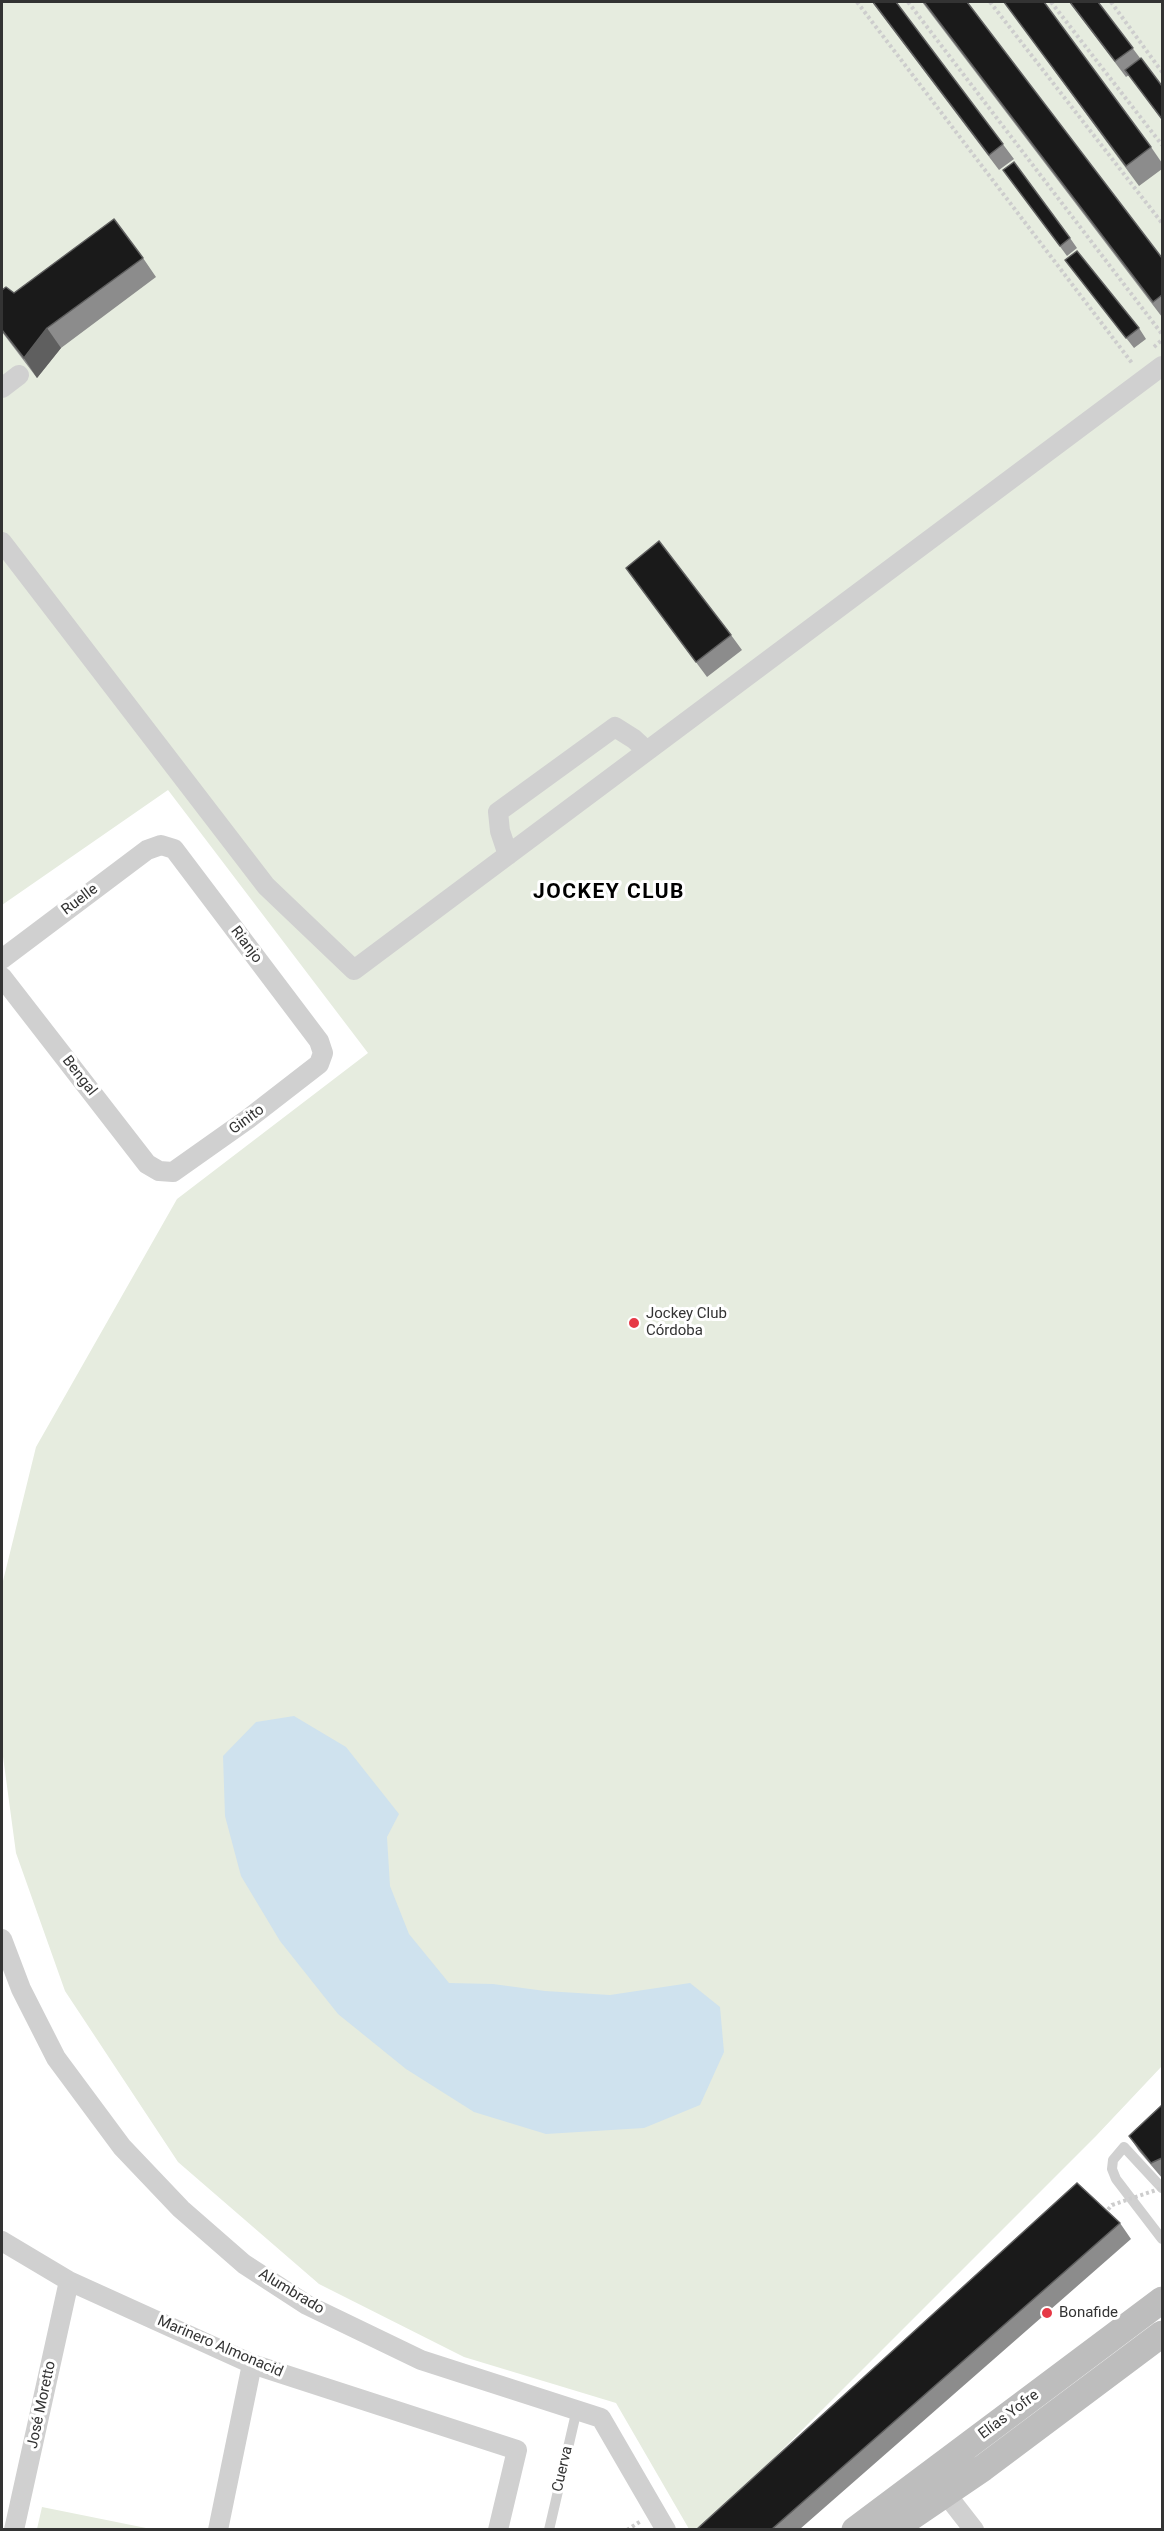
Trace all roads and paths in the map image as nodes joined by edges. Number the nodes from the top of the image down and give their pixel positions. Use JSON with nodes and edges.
{"nodes":[{"id":1,"x":856,"y":2,"type":"edge"},
{"id":2,"x":908,"y":2,"type":"edge"},
{"id":3,"x":990,"y":2,"type":"edge"},
{"id":4,"x":1051,"y":2,"type":"edge"},
{"id":5,"x":1111,"y":2,"type":"edge"},
{"id":6,"x":1162,"y":72,"type":"edge"},
{"id":7,"x":1162,"y":145,"type":"edge"},
{"id":8,"x":1162,"y":223,"type":"edge"},
{"id":9,"x":1162,"y":334,"type":"edge"},
{"id":10,"x":1162,"y":340,"type":"edge"},
{"id":11,"x":1147,"y":352,"type":"dead end"},
{"id":12,"x":1139,"y":357,"type":"dead end"},
{"id":13,"x":1162,"y":366,"type":"edge"},
{"id":14,"x":19,"y":375,"type":"edge"},
{"id":15,"x":2,"y":388,"type":"edge"},
{"id":16,"x":2,"y":542,"type":"edge"},
{"id":17,"x":647,"y":751,"type":"junction"},
{"id":18,"x":161,"y":845,"type":"joint"},
{"id":19,"x":508,"y":855,"type":"junction"},
{"id":20,"x":2,"y":959,"type":"edge"},
{"id":21,"x":2,"y":977,"type":"edge"},
{"id":22,"x":323,"y":1053,"type":"joint"},
{"id":23,"x":159,"y":1171,"type":"joint"},
{"id":24,"x":2,"y":1939,"type":"edge"},
{"id":25,"x":1162,"y":2188,"type":"edge"},
{"id":26,"x":1104,"y":2214,"type":"edge"},
{"id":27,"x":1162,"y":2238,"type":"edge"},
{"id":28,"x":2,"y":2241,"type":"edge"},
{"id":29,"x":69,"y":2281,"type":"junction"},
{"id":30,"x":1162,"y":2300,"type":"edge"},
{"id":31,"x":1162,"y":2334,"type":"edge"},
{"id":32,"x":252,"y":2364,"type":"junction"},
{"id":33,"x":577,"y":2409,"type":"junction"},
{"id":34,"x":938,"y":2483,"type":"junction"},
{"id":35,"x":14,"y":2529,"type":"edge"},
{"id":36,"x":218,"y":2529,"type":"edge"},
{"id":37,"x":498,"y":2529,"type":"edge"},
{"id":38,"x":549,"y":2529,"type":"edge"},
{"id":39,"x":666,"y":2529,"type":"edge"},
{"id":40,"x":855,"y":2529,"type":"edge"},
{"id":41,"x":892,"y":2529,"type":"edge"},
{"id":42,"x":975,"y":2529,"type":"edge"}],
"edges":[{"from":1,"to":12,"type":"path"},
{"from":2,"to":9,"type":"path"},
{"from":3,"to":8,"type":"path"},
{"from":4,"to":7,"type":"path"},
{"from":5,"to":6,"type":"path"},
{"from":10,"to":11,"type":"path"},
{"from":13,"to":17,"type":"street"},
{"from":14,"to":15,"type":"street"},
{"from":16,"to":19,"type":"street"},
{"from":17,"to":19,"type":"street"},
{"from":17,"to":19,"type":"street"},
{"from":18,"to":20,"type":"street","name":"Ruelle"},
{"from":18,"to":22,"type":"street","name":"Rianjo"},
{"from":21,"to":23,"type":"street","name":"Bengal"},
{"from":22,"to":23,"type":"street","name":"Ginito"},
{"from":24,"to":33,"type":"street","name":"Alumbrado"},
{"from":25,"to":26,"type":"path","bridge":true},
{"from":25,"to":27,"type":"lane"},
{"from":28,"to":29,"type":"street","name":"Marinero Almonacid"},
{"from":29,"to":32,"type":"street","name":"Marinero Almonacid"},
{"from":29,"to":35,"type":"street","name":"José Moretto"},
{"from":30,"to":34,"type":"main road","name":"Elías Yofre"},
{"from":31,"to":34,"type":"main road","name":"Elías Yofre"},
{"from":32,"to":36,"type":"street"},
{"from":32,"to":37,"type":"street","name":"Marinero Almonacid"},
{"from":33,"to":38,"type":"lane","name":"Cuerva"},
{"from":33,"to":39,"type":"street","name":"Alumbrado"},
{"from":34,"to":40,"type":"main road","name":"Elías Yofre"},
{"from":34,"to":41,"type":"main road","name":"Elías Yofre"},
{"from":34,"to":42,"type":"street"}]}
